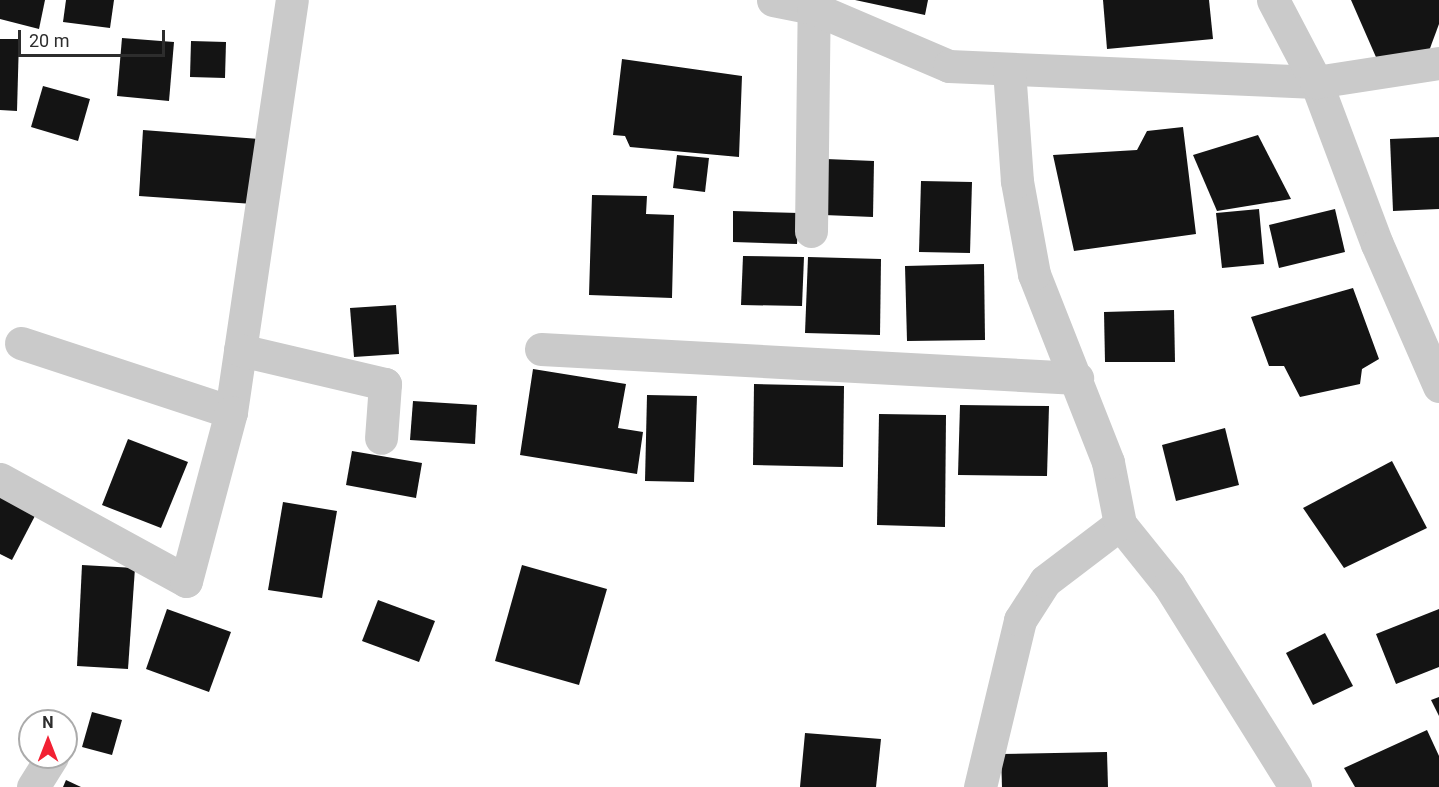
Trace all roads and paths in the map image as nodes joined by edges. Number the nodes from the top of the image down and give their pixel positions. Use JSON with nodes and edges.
{"nodes":[{"id":1,"x":292,"y":0,"type":"edge"},
{"id":2,"x":773,"y":0,"type":"edge"},
{"id":3,"x":1273,"y":0,"type":"edge"},
{"id":4,"x":814,"y":4,"type":"edge"},
{"id":5,"x":1439,"y":63,"type":"edge"},
{"id":6,"x":1009,"y":69,"type":"junction"},
{"id":7,"x":1316,"y":82,"type":"junction"},
{"id":8,"x":811,"y":231,"type":"dead end"},
{"id":9,"x":21,"y":343,"type":"dead end"},
{"id":10,"x":542,"y":349,"type":"dead end"},
{"id":11,"x":240,"y":350,"type":"junction"},
{"id":12,"x":1077,"y":378,"type":"junction"},
{"id":13,"x":1439,"y":386,"type":"edge"},
{"id":14,"x":231,"y":412,"type":"junction"},
{"id":15,"x":381,"y":438,"type":"dead end"},
{"id":16,"x":0,"y":479,"type":"edge"},
{"id":17,"x":1120,"y":524,"type":"junction"},
{"id":18,"x":44,"y":769,"type":"edge"},
{"id":19,"x":33,"y":787,"type":"edge"},
{"id":20,"x":980,"y":787,"type":"edge"},
{"id":21,"x":1295,"y":787,"type":"edge"}],
"edges":[{"from":1,"to":11,"type":"street"},
{"from":2,"to":4,"type":"street"},
{"from":3,"to":7,"type":"street"},
{"from":4,"to":6,"type":"street"},
{"from":4,"to":8,"type":"street"},
{"from":5,"to":7,"type":"street"},
{"from":6,"to":7,"type":"street"},
{"from":6,"to":12,"type":"street"},
{"from":7,"to":13,"type":"street"},
{"from":9,"to":14,"type":"street"},
{"from":10,"to":12,"type":"street"},
{"from":11,"to":14,"type":"street"},
{"from":11,"to":15,"type":"street"},
{"from":12,"to":17,"type":"street"},
{"from":14,"to":16,"type":"street"},
{"from":17,"to":20,"type":"street"},
{"from":17,"to":21,"type":"street"},
{"from":18,"to":19,"type":"street"}]}
